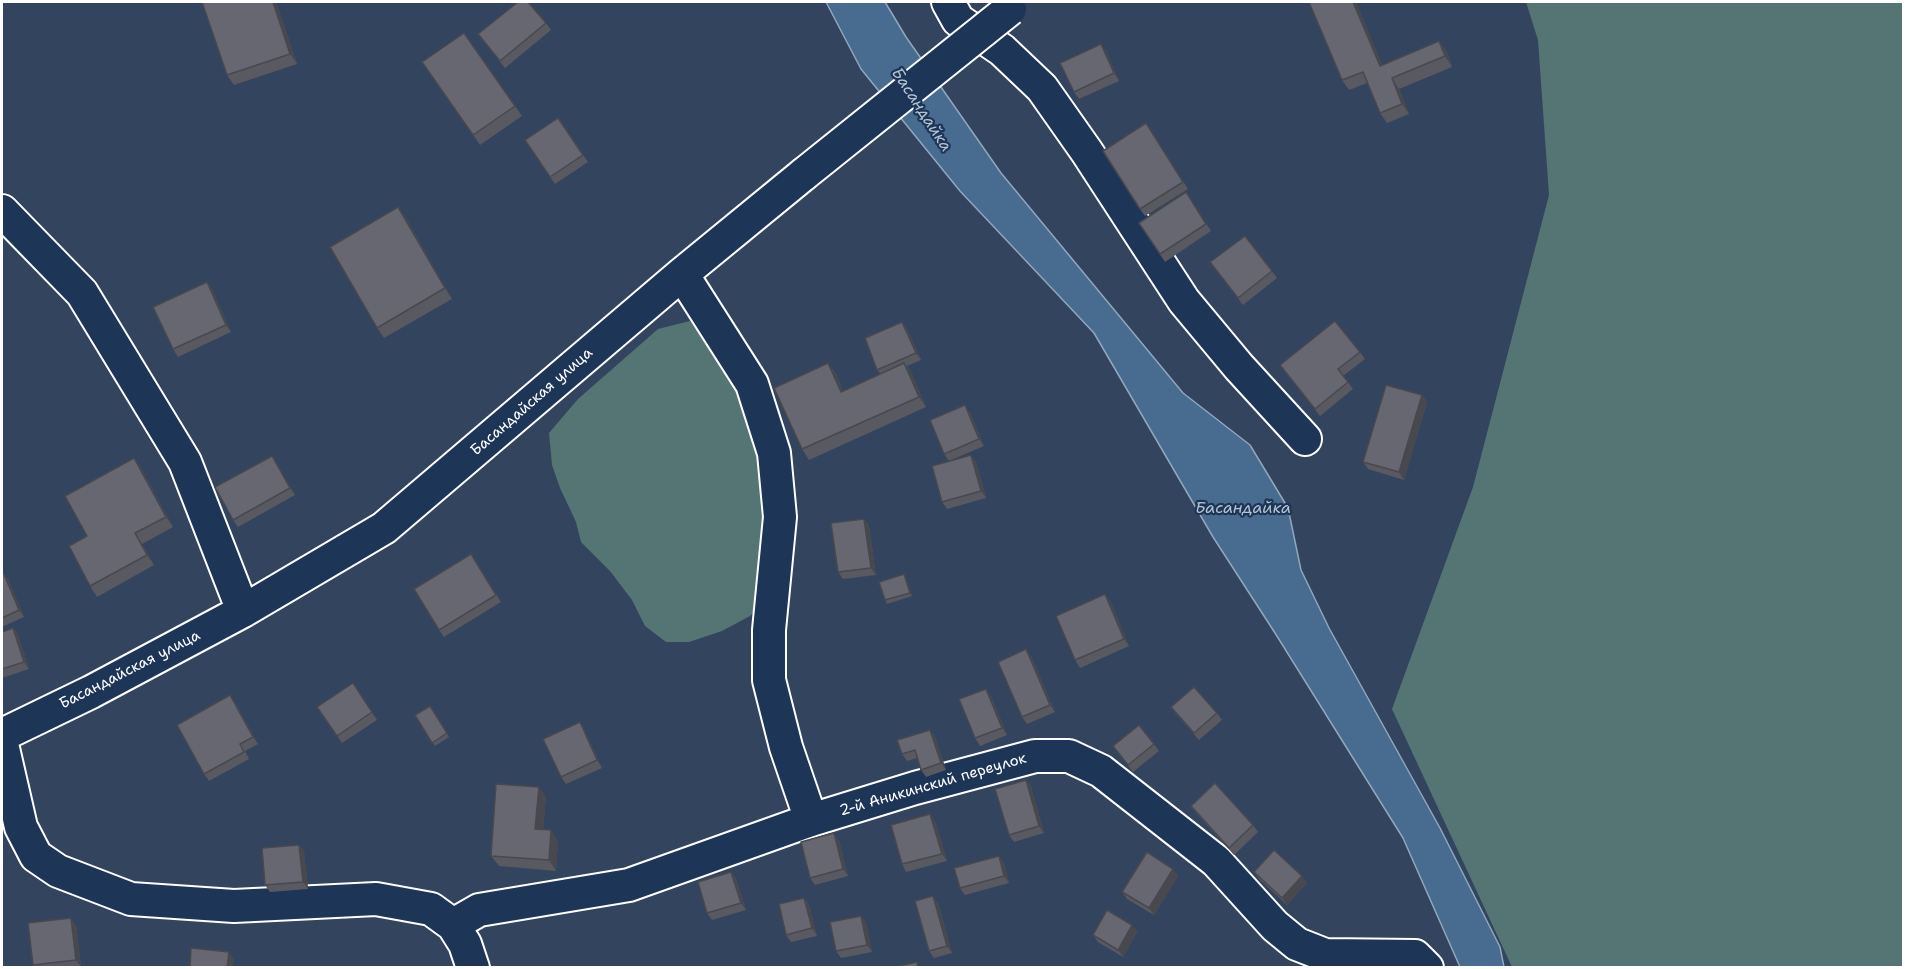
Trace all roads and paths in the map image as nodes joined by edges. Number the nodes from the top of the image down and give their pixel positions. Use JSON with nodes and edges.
{"nodes":[{"id":1,"x":948,"y":2,"type":"edge"},
{"id":2,"x":1014,"y":5,"type":"edge"},
{"id":3,"x":2,"y":211,"type":"edge"},
{"id":4,"x":682,"y":274,"type":"junction"},
{"id":5,"x":1305,"y":439,"type":"dead end"},
{"id":6,"x":243,"y":611,"type":"junction"},
{"id":7,"x":2,"y":735,"type":"edge"},
{"id":8,"x":2,"y":744,"type":"edge"},
{"id":9,"x":811,"y":820,"type":"junction"},
{"id":10,"x":453,"y":925,"type":"junction"},
{"id":11,"x":473,"y":968,"type":"edge"},
{"id":12,"x":1427,"y":968,"type":"edge"}],
"edges":[{"from":1,"to":5,"type":"street"},
{"from":2,"to":4,"type":"street","name":"Басандайская улица","bridge":true},
{"from":3,"to":6,"type":"street"},
{"from":4,"to":6,"type":"street","name":"Басандайская улица"},
{"from":4,"to":9,"type":"street"},
{"from":6,"to":7,"type":"street","name":"Басандайская улица"},
{"from":8,"to":10,"type":"street"},
{"from":9,"to":10,"type":"street","name":"2-й Аникинский переулок"},
{"from":9,"to":12,"type":"street","name":"2-й Аникинский переулок"},
{"from":10,"to":11,"type":"street"}]}
